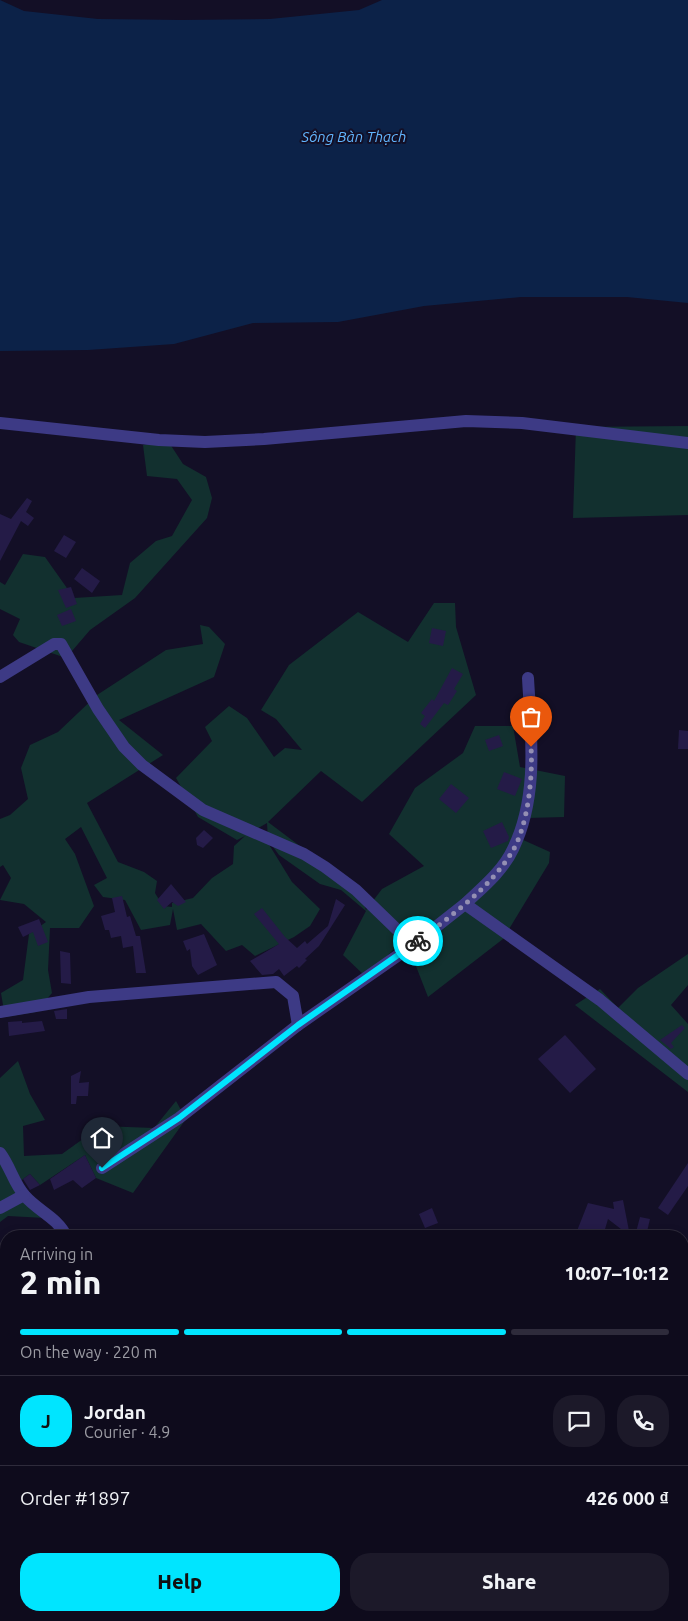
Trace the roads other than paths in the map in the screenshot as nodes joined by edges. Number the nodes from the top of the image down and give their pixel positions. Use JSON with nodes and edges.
{"nodes":[{"id":1,"x":0,"y":423,"type":"edge"},
{"id":2,"x":688,"y":443,"type":"edge"},
{"id":3,"x":0,"y":676,"type":"edge"},
{"id":4,"x":528,"y":678,"type":"dead end"},
{"id":5,"x":465,"y":904,"type":"junction"},
{"id":6,"x":413,"y":945,"type":"junction"},
{"id":7,"x":0,"y":1012,"type":"edge"},
{"id":8,"x":298,"y":1025,"type":"junction"},
{"id":9,"x":688,"y":1074,"type":"edge"},
{"id":10,"x":0,"y":1153,"type":"edge"},
{"id":11,"x":102,"y":1168,"type":"dead end"},
{"id":12,"x":24,"y":1196,"type":"junction"},
{"id":13,"x":0,"y":1208,"type":"edge"},
{"id":14,"x":63,"y":1230,"type":"edge"}],
"edges":[{"from":1,"to":2,"type":"street"},
{"from":3,"to":6,"type":"street"},
{"from":4,"to":5,"type":"street"},
{"from":5,"to":6,"type":"street"},
{"from":5,"to":9,"type":"street"},
{"from":6,"to":8,"type":"street"},
{"from":7,"to":8,"type":"street"},
{"from":8,"to":11,"type":"street"},
{"from":10,"to":12,"type":"street"},
{"from":12,"to":13,"type":"street"},
{"from":12,"to":14,"type":"street"}]}
